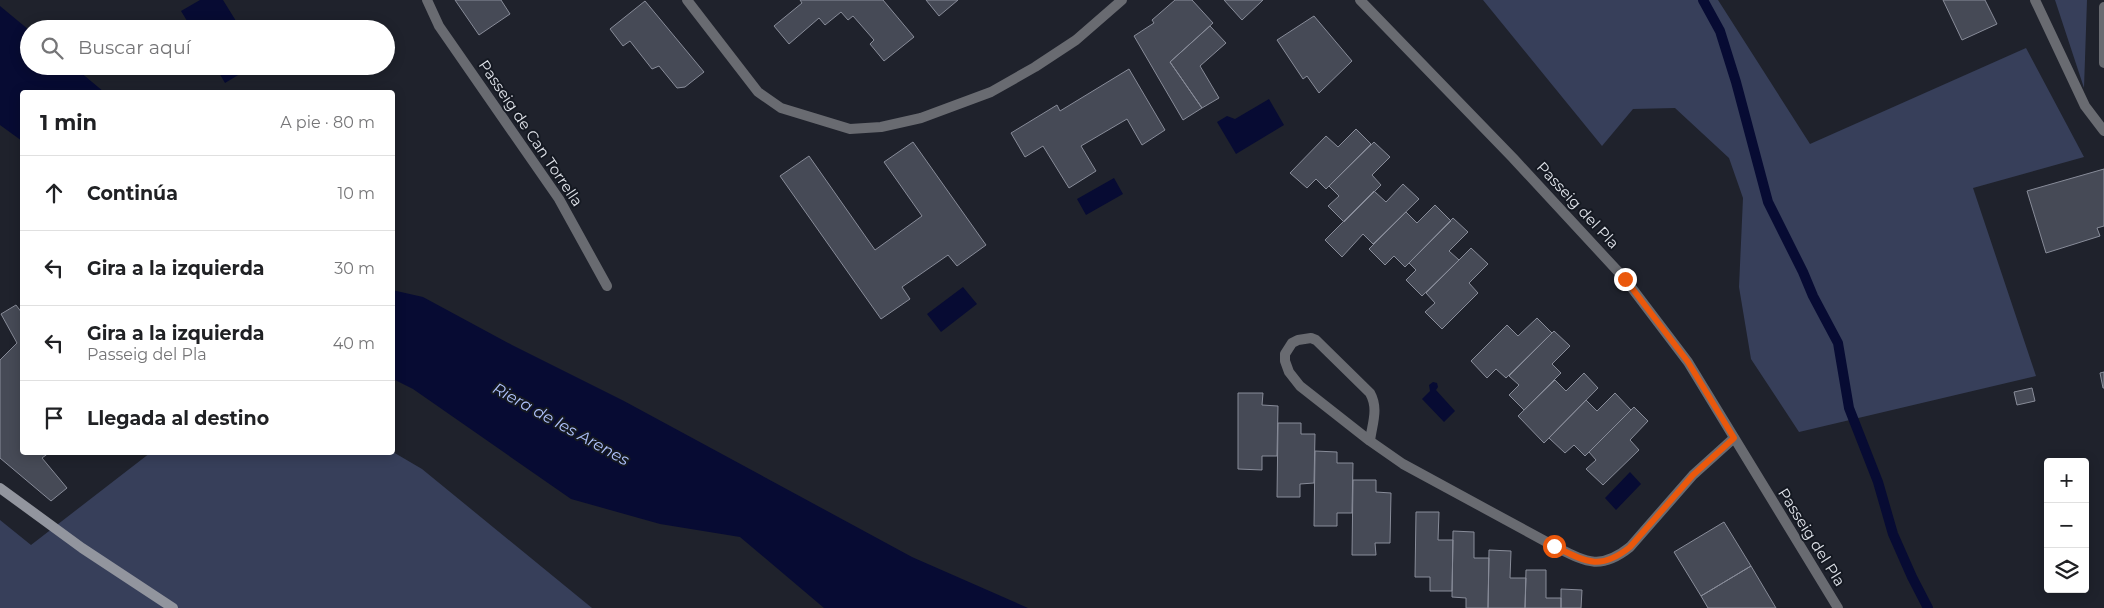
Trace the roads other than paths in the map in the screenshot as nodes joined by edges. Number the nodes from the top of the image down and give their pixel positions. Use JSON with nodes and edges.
{"nodes":[{"id":1,"x":427,"y":0,"type":"edge"},
{"id":2,"x":687,"y":0,"type":"edge"},
{"id":3,"x":1122,"y":0,"type":"edge"},
{"id":4,"x":1360,"y":0,"type":"edge"},
{"id":5,"x":2035,"y":0,"type":"edge"},
{"id":6,"x":2104,"y":7,"type":"edge"},
{"id":7,"x":2104,"y":64,"type":"edge"},
{"id":8,"x":2104,"y":131,"type":"edge"},
{"id":9,"x":607,"y":286,"type":"dead end"},
{"id":10,"x":1734,"y":438,"type":"junction"},
{"id":11,"x":1370,"y":441,"type":"junction"},
{"id":12,"x":0,"y":488,"type":"edge"},
{"id":13,"x":173,"y":608,"type":"edge"},
{"id":14,"x":1838,"y":608,"type":"edge"}],
"edges":[{"from":1,"to":9,"type":"street","name":"Passeig de Can Torrella"},
{"from":2,"to":3,"type":"street"},
{"from":4,"to":10,"type":"street","name":"Passeig del Pla"},
{"from":5,"to":8,"type":"street"},
{"from":6,"to":7,"type":"street"},
{"from":10,"to":11,"type":"street"},
{"from":10,"to":14,"type":"street","name":"Passeig del Pla"},
{"from":11,"to":11,"type":"street"},
{"from":12,"to":13,"type":"street"}]}
